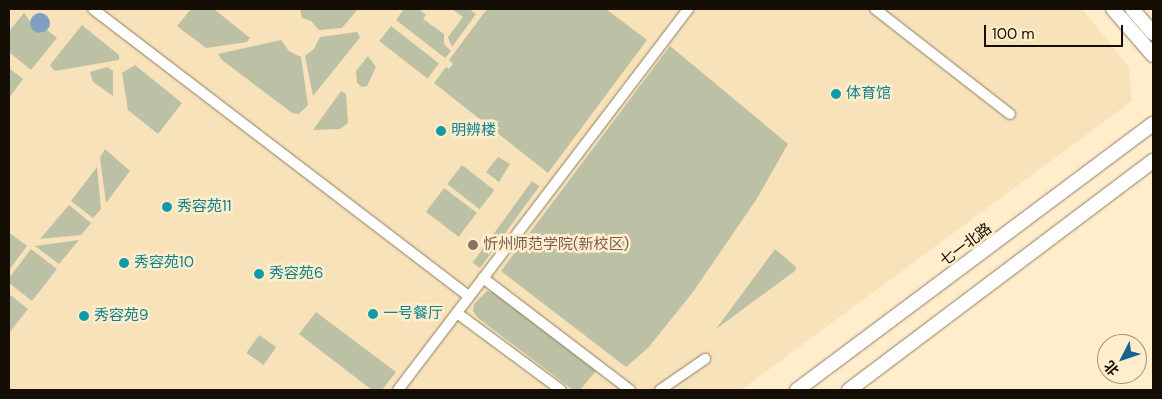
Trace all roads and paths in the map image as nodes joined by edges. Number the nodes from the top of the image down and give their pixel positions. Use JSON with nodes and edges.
{"nodes":[{"id":1,"x":93,"y":9,"type":"edge"},
{"id":2,"x":688,"y":9,"type":"edge"},
{"id":3,"x":875,"y":9,"type":"edge"},
{"id":4,"x":1114,"y":9,"type":"edge"},
{"id":5,"x":1132,"y":9,"type":"edge"},
{"id":6,"x":1153,"y":33,"type":"edge"},
{"id":7,"x":1153,"y":55,"type":"edge"},
{"id":8,"x":1010,"y":114,"type":"dead end"},
{"id":9,"x":1153,"y":124,"type":"edge"},
{"id":10,"x":1153,"y":162,"type":"edge"},
{"id":11,"x":483,"y":278,"type":"junction"},
{"id":12,"x":469,"y":296,"type":"junction"},
{"id":13,"x":457,"y":313,"type":"junction"},
{"id":14,"x":705,"y":359,"type":"dead end"},
{"id":15,"x":398,"y":390,"type":"edge"},
{"id":16,"x":561,"y":390,"type":"edge"},
{"id":17,"x":630,"y":390,"type":"edge"},
{"id":18,"x":660,"y":390,"type":"edge"},
{"id":19,"x":797,"y":390,"type":"edge"},
{"id":20,"x":849,"y":390,"type":"edge"}],
"edges":[{"from":1,"to":12,"type":"street"},
{"from":2,"to":11,"type":"street"},
{"from":3,"to":8,"type":"street"},
{"from":4,"to":7,"type":"main road"},
{"from":5,"to":6,"type":"main road"},
{"from":9,"to":19,"type":"main road","name":"七一北路"},
{"from":10,"to":20,"type":"main road"},
{"from":11,"to":12,"type":"street"},
{"from":11,"to":17,"type":"street"},
{"from":12,"to":13,"type":"street"},
{"from":13,"to":15,"type":"street"},
{"from":13,"to":16,"type":"street"},
{"from":14,"to":18,"type":"street"}]}
